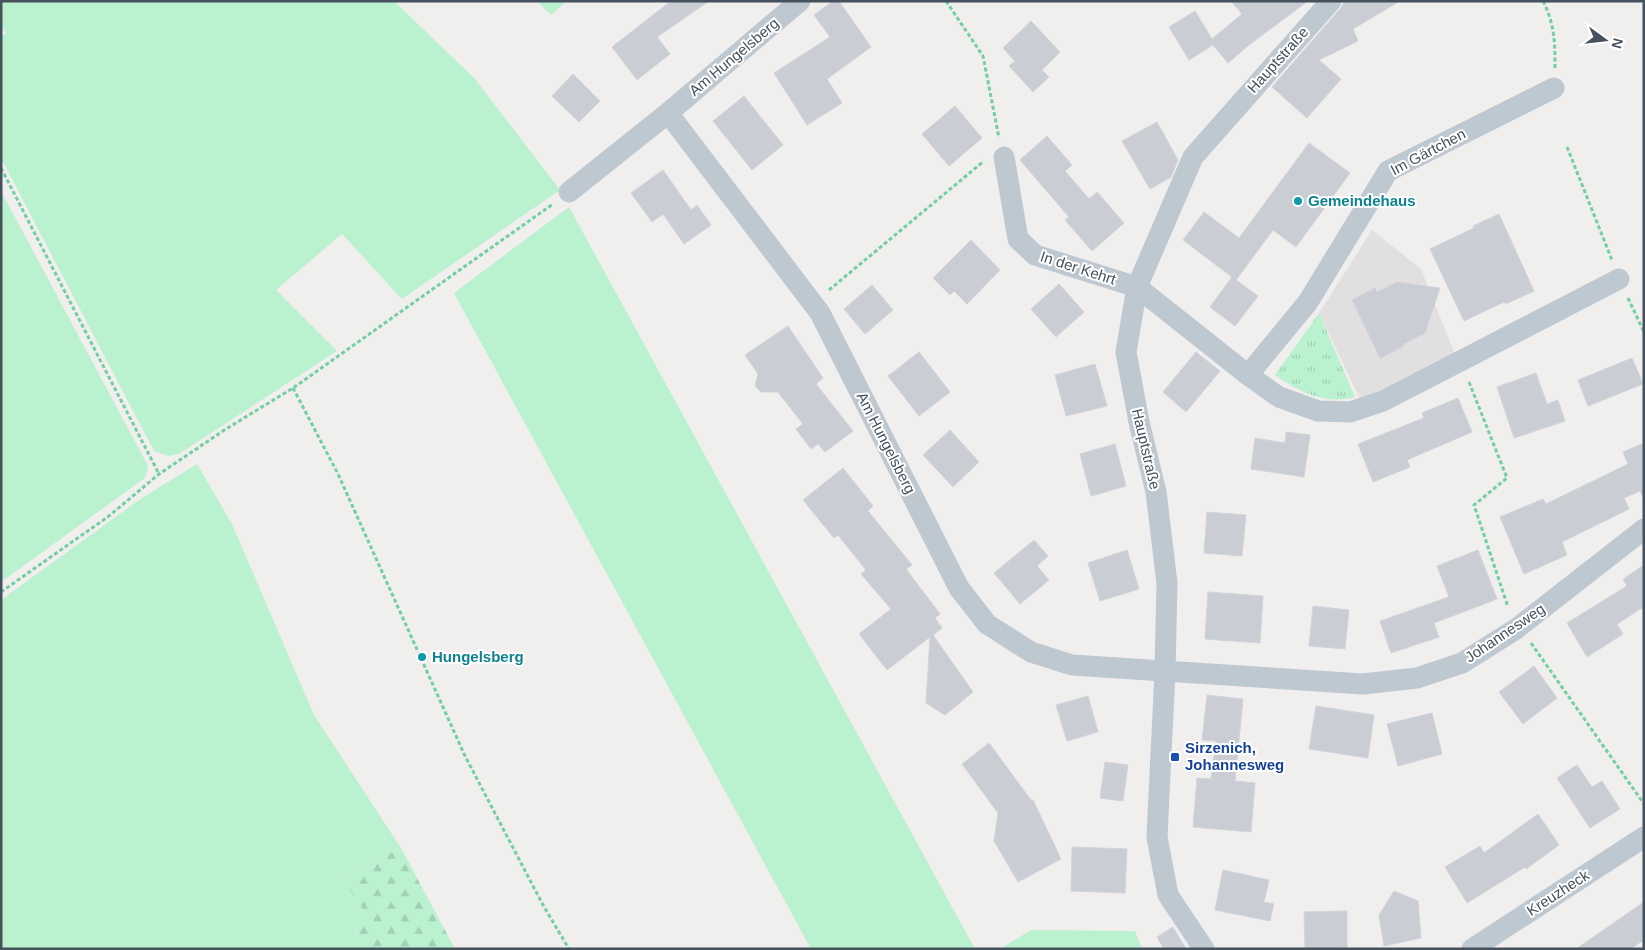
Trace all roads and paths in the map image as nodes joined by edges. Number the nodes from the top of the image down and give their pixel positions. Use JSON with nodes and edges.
{"nodes":[{"id":1,"x":800,"y":1,"type":"edge"},
{"id":2,"x":946,"y":1,"type":"edge"},
{"id":3,"x":1331,"y":1,"type":"edge"},
{"id":4,"x":1543,"y":1,"type":"edge"},
{"id":5,"x":1554,"y":88,"type":"joint"},
{"id":6,"x":668,"y":113,"type":"junction"},
{"id":7,"x":1567,"y":147,"type":"dead end"},
{"id":8,"x":997,"y":154,"type":"junction"},
{"id":9,"x":1,"y":168,"type":"edge"},
{"id":10,"x":569,"y":192,"type":"joint"},
{"id":11,"x":1619,"y":279,"type":"junction"},
{"id":12,"x":1137,"y":287,"type":"junction"},
{"id":13,"x":813,"y":304,"type":"junction"},
{"id":14,"x":1644,"y":332,"type":"edge"},
{"id":15,"x":1461,"y":360,"type":"junction"},
{"id":16,"x":1248,"y":375,"type":"junction"},
{"id":17,"x":293,"y":388,"type":"junction"},
{"id":18,"x":159,"y":474,"type":"junction"},
{"id":19,"x":1644,"y":529,"type":"edge"},
{"id":20,"x":1,"y":592,"type":"edge"},
{"id":21,"x":1517,"y":628,"type":"junction"},
{"id":22,"x":1166,"y":671,"type":"junction"},
{"id":23,"x":1644,"y":804,"type":"edge"},
{"id":24,"x":1644,"y":837,"type":"edge"},
{"id":25,"x":569,"y":949,"type":"edge"},
{"id":26,"x":1204,"y":949,"type":"edge"},
{"id":27,"x":1472,"y":949,"type":"edge"}],
"edges":[{"from":1,"to":6,"type":"street","name":"Am Hungelsberg"},
{"from":2,"to":8,"type":"path"},
{"from":3,"to":12,"type":"street","name":"Hauptstraße"},
{"from":4,"to":5,"type":"path"},
{"from":5,"to":16,"type":"street","name":"Im Gärtchen"},
{"from":6,"to":10,"type":"street","name":"Am Hungelsberg"},
{"from":6,"to":13,"type":"street","name":"Am Hungelsberg"},
{"from":7,"to":11,"type":"path"},
{"from":8,"to":12,"type":"street","name":"In der Kehrt"},
{"from":8,"to":13,"type":"path"},
{"from":9,"to":18,"type":"path"},
{"from":10,"to":17,"type":"path"},
{"from":11,"to":14,"type":"path"},
{"from":11,"to":15,"type":"street"},
{"from":12,"to":16,"type":"street"},
{"from":12,"to":22,"type":"street","name":"Hauptstraße"},
{"from":13,"to":22,"type":"street","name":"Am Hungelsberg"},
{"from":15,"to":16,"type":"street"},
{"from":15,"to":21,"type":"path"},
{"from":17,"to":18,"type":"path"},
{"from":17,"to":25,"type":"path"},
{"from":18,"to":20,"type":"path"},
{"from":19,"to":21,"type":"street","name":"Johannesweg"},
{"from":21,"to":22,"type":"street","name":"Johannesweg"},
{"from":21,"to":23,"type":"path"},
{"from":22,"to":26,"type":"street","name":"Hauptstraße"},
{"from":24,"to":27,"type":"street","name":"Kreuzheck"}]}
